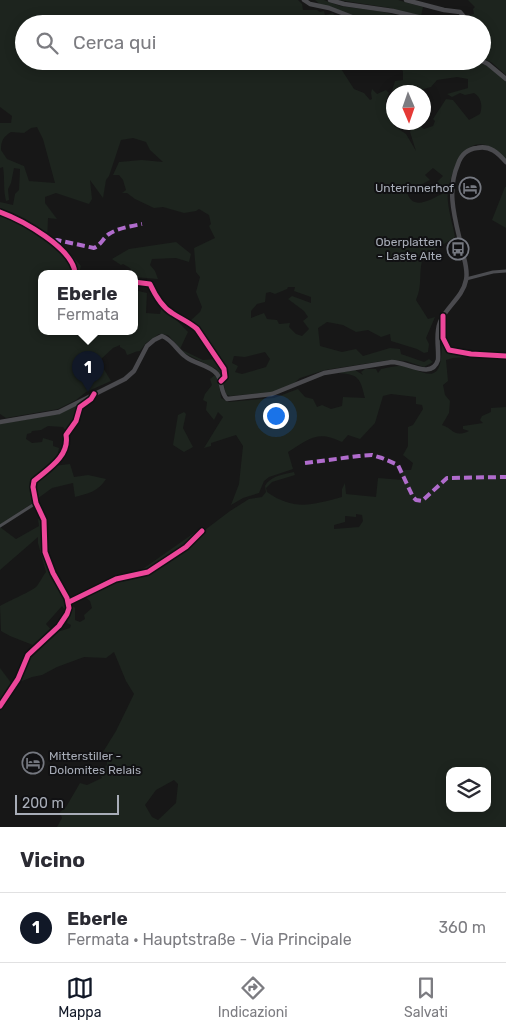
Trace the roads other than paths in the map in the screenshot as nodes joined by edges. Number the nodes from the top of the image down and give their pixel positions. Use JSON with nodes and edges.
{"nodes":[{"id":1,"x":304,"y":0,"type":"edge"},
{"id":2,"x":330,"y":0,"type":"edge"},
{"id":3,"x":406,"y":0,"type":"edge"},
{"id":4,"x":347,"y":15,"type":"edge"},
{"id":5,"x":410,"y":15,"type":"edge"},
{"id":6,"x":462,"y":15,"type":"edge"},
{"id":7,"x":491,"y":66,"type":"edge"},
{"id":8,"x":506,"y":79,"type":"edge"},
{"id":9,"x":506,"y":162,"type":"edge"},
{"id":10,"x":0,"y":212,"type":"edge"},
{"id":11,"x":75,"y":270,"type":"edge"},
{"id":12,"x":506,"y":271,"type":"edge"},
{"id":13,"x":466,"y":279,"type":"junction"},
{"id":14,"x":138,"y":282,"type":"edge"},
{"id":15,"x":443,"y":316,"type":"junction"},
{"id":16,"x":506,"y":356,"type":"edge"},
{"id":17,"x":221,"y":381,"type":"junction"},
{"id":18,"x":94,"y":394,"type":"junction"},
{"id":19,"x":0,"y":422,"type":"edge"},
{"id":20,"x":36,"y":503,"type":"junction"},
{"id":21,"x":0,"y":526,"type":"edge"},
{"id":22,"x":202,"y":531,"type":"dead end"},
{"id":23,"x":69,"y":602,"type":"junction"},
{"id":24,"x":0,"y":706,"type":"edge"}],
"edges":[{"from":1,"to":4,"type":"main road"},
{"from":2,"to":5,"type":"main road"},
{"from":3,"to":6,"type":"main road"},
{"from":7,"to":8,"type":"main road"},
{"from":9,"to":13,"type":"main road"},
{"from":10,"to":11,"type":"street"},
{"from":12,"to":13,"type":"street"},
{"from":13,"to":15,"type":"main road"},
{"from":14,"to":17,"type":"street"},
{"from":15,"to":16,"type":"street"},
{"from":15,"to":17,"type":"main road"},
{"from":17,"to":18,"type":"main road"},
{"from":18,"to":19,"type":"main road"},
{"from":18,"to":20,"type":"street"},
{"from":20,"to":21,"type":"street"},
{"from":20,"to":23,"type":"street"},
{"from":22,"to":23,"type":"street"},
{"from":23,"to":24,"type":"street"}]}
